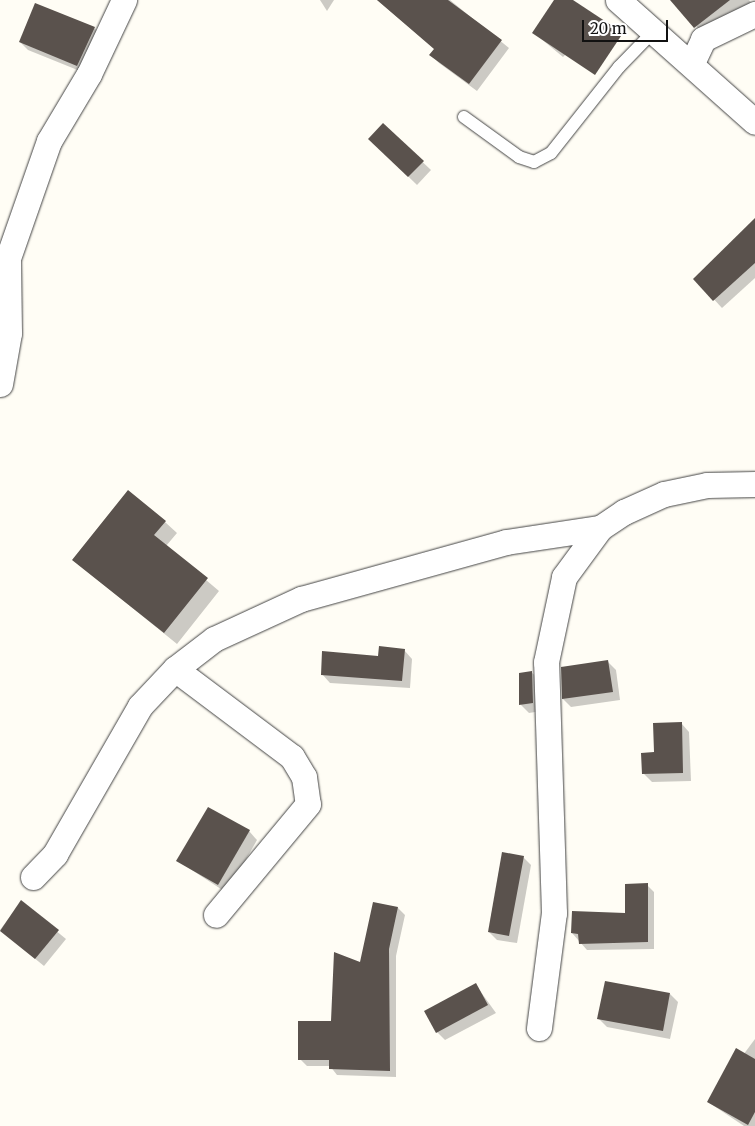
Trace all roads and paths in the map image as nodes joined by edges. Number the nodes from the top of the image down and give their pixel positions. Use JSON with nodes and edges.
{"nodes":[{"id":1,"x":124,"y":0,"type":"edge"},
{"id":2,"x":618,"y":0,"type":"edge"},
{"id":3,"x":755,"y":14,"type":"edge"},
{"id":4,"x":654,"y":32,"type":"junction"},
{"id":5,"x":692,"y":63,"type":"junction"},
{"id":6,"x":464,"y":117,"type":"dead end"},
{"id":7,"x":755,"y":122,"type":"edge"},
{"id":8,"x":0,"y":384,"type":"edge"},
{"id":9,"x":755,"y":484,"type":"edge"},
{"id":10,"x":600,"y":528,"type":"junction"},
{"id":11,"x":175,"y":669,"type":"junction"},
{"id":12,"x":33,"y":877,"type":"dead end"},
{"id":13,"x":216,"y":915,"type":"dead end"},
{"id":14,"x":539,"y":1028,"type":"dead end"}],
"edges":[{"from":1,"to":8,"type":"street"},
{"from":2,"to":4,"type":"street"},
{"from":3,"to":5,"type":"street"},
{"from":4,"to":5,"type":"street"},
{"from":4,"to":6,"type":"lane"},
{"from":5,"to":7,"type":"street"},
{"from":9,"to":10,"type":"street"},
{"from":10,"to":11,"type":"street"},
{"from":10,"to":14,"type":"street"},
{"from":11,"to":12,"type":"street"},
{"from":11,"to":13,"type":"street"}]}
